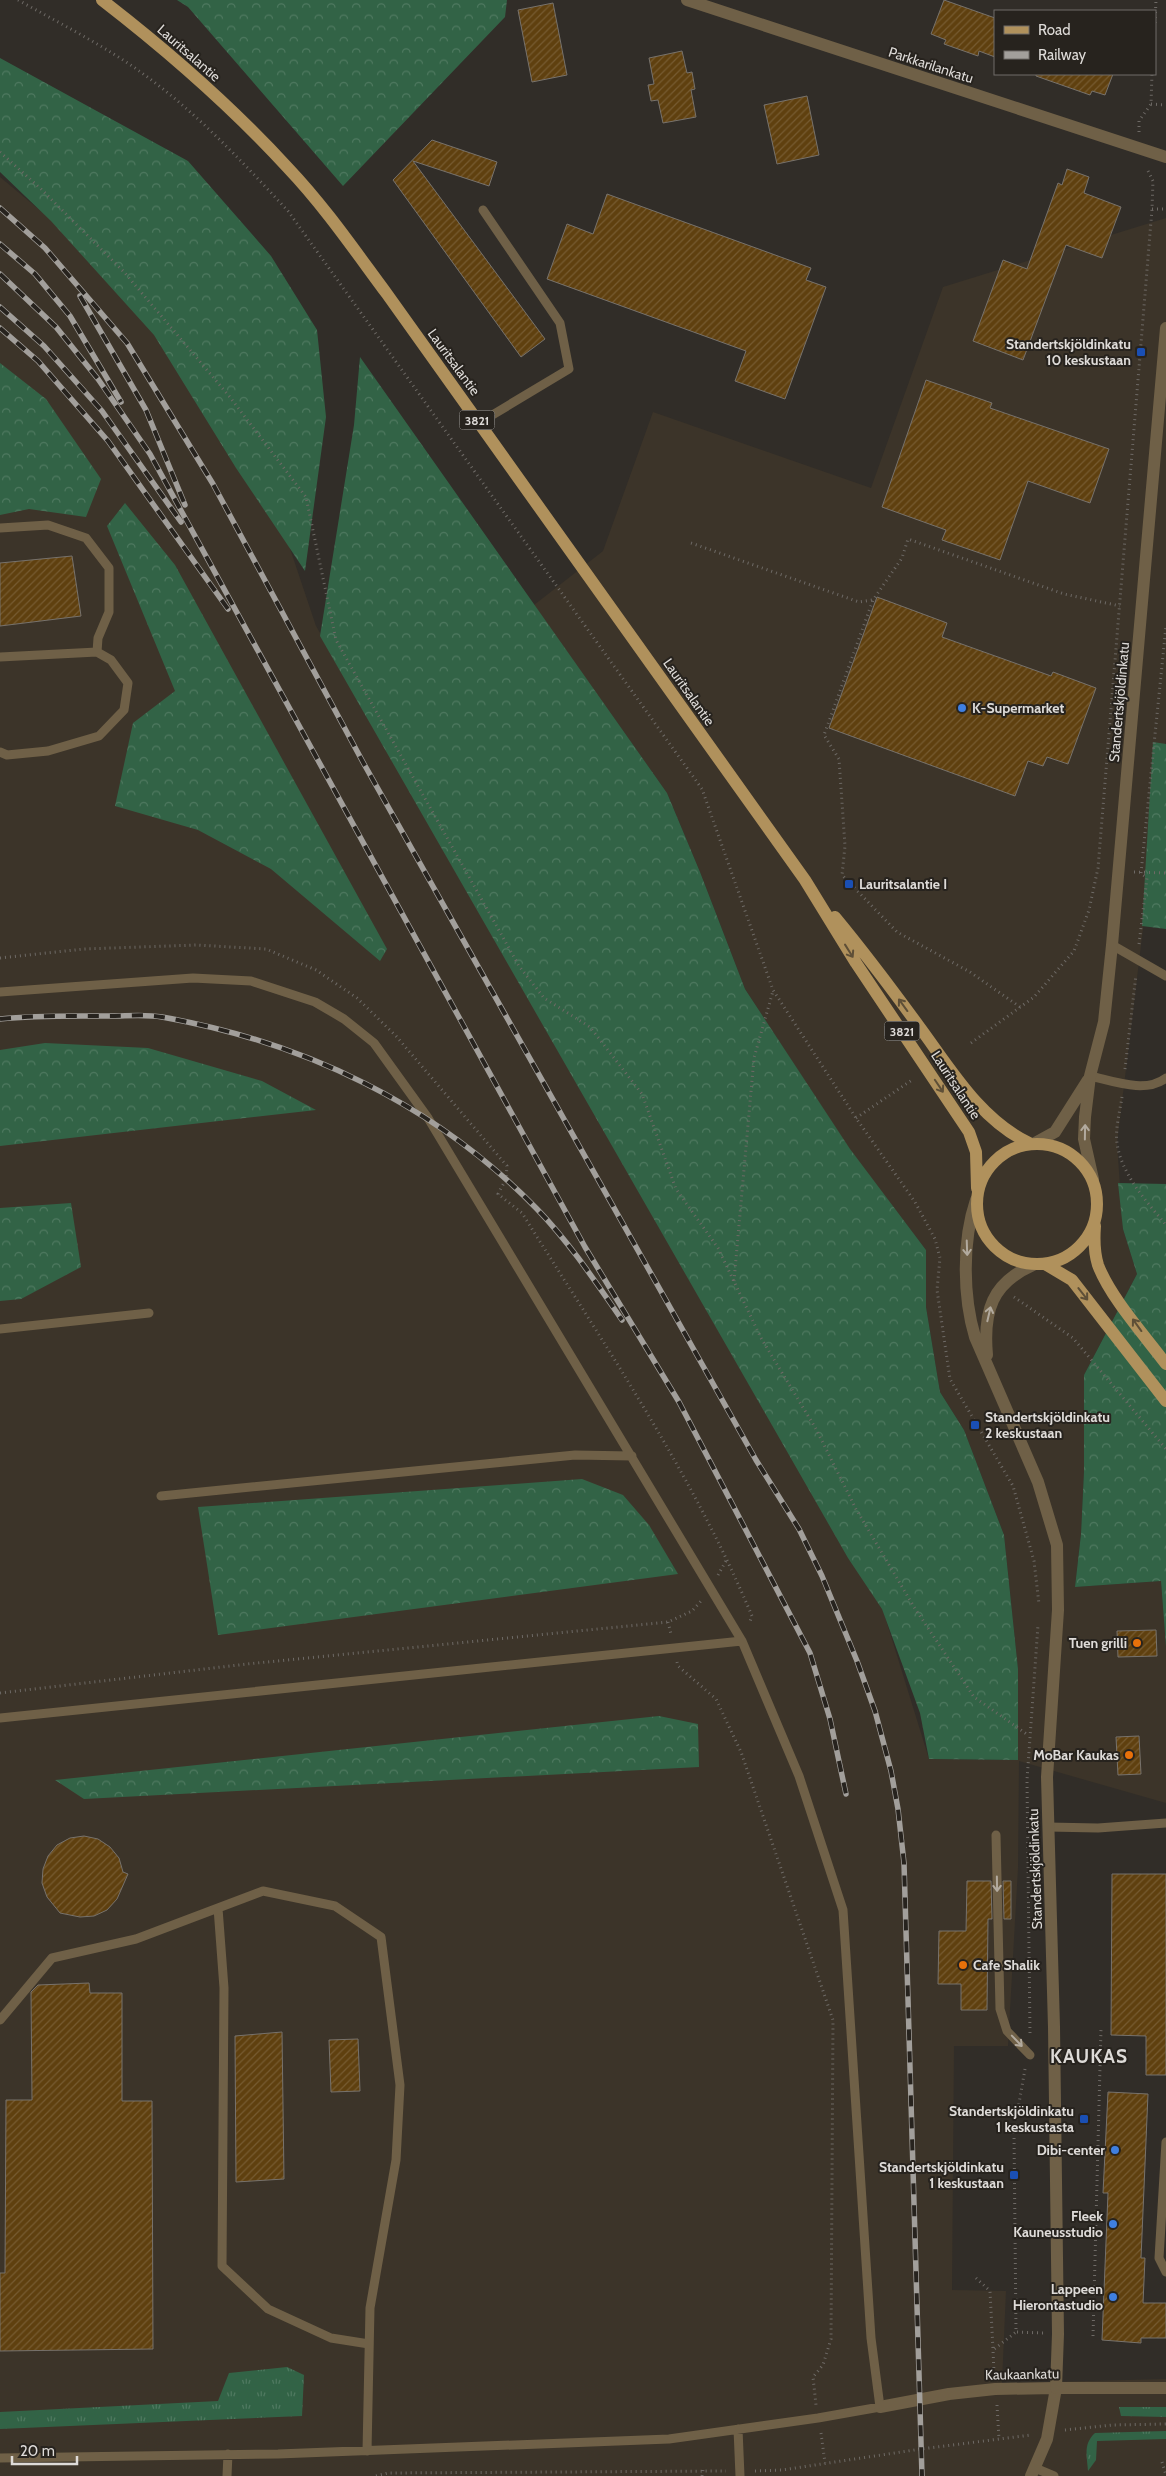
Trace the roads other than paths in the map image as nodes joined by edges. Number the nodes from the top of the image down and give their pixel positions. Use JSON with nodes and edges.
{"nodes":[{"id":1,"x":102,"y":0,"type":"edge"},
{"id":2,"x":687,"y":0,"type":"edge"},
{"id":3,"x":1166,"y":157,"type":"edge"},
{"id":4,"x":482,"y":210,"type":"dead end"},
{"id":5,"x":1166,"y":328,"type":"edge"},
{"id":6,"x":479,"y":423,"type":"junction"},
{"id":7,"x":0,"y":528,"type":"edge"},
{"id":8,"x":97,"y":652,"type":"junction"},
{"id":9,"x":0,"y":657,"type":"edge"},
{"id":10,"x":0,"y":752,"type":"edge"},
{"id":11,"x":805,"y":880,"type":"junction"},
{"id":12,"x":1112,"y":945,"type":"junction"},
{"id":13,"x":1166,"y":976,"type":"edge"},
{"id":14,"x":0,"y":992,"type":"edge"},
{"id":15,"x":1090,"y":1076,"type":"junction"},
{"id":16,"x":1165,"y":1081,"type":"edge"},
{"id":17,"x":1032,"y":1143,"type":"junction"},
{"id":18,"x":1093,"y":1179,"type":"junction"},
{"id":19,"x":976,"y":1194,"type":"junction"},
{"id":20,"x":1095,"y":1224,"type":"junction"},
{"id":21,"x":1039,"y":1264,"type":"junction"},
{"id":22,"x":149,"y":1313,"type":"dead end"},
{"id":23,"x":0,"y":1330,"type":"edge"},
{"id":24,"x":988,"y":1362,"type":"junction"},
{"id":25,"x":1166,"y":1364,"type":"edge"},
{"id":26,"x":1166,"y":1401,"type":"edge"},
{"id":27,"x":632,"y":1456,"type":"junction"},
{"id":28,"x":161,"y":1496,"type":"dead end"},
{"id":29,"x":742,"y":1641,"type":"junction"},
{"id":30,"x":0,"y":1718,"type":"edge"},
{"id":31,"x":1166,"y":1823,"type":"edge"},
{"id":32,"x":1048,"y":1828,"type":"junction"},
{"id":33,"x":996,"y":1835,"type":"dead end"},
{"id":34,"x":218,"y":1908,"type":"junction"},
{"id":35,"x":0,"y":2020,"type":"edge"},
{"id":36,"x":1030,"y":2055,"type":"road end"},
{"id":37,"x":1166,"y":2142,"type":"edge"},
{"id":38,"x":1166,"y":2272,"type":"edge"},
{"id":39,"x":369,"y":2344,"type":"junction"},
{"id":40,"x":1056,"y":2388,"type":"junction"},
{"id":41,"x":1166,"y":2388,"type":"edge"},
{"id":42,"x":880,"y":2407,"type":"junction"},
{"id":43,"x":738,"y":2429,"type":"junction"},
{"id":44,"x":368,"y":2451,"type":"junction"},
{"id":45,"x":228,"y":2454,"type":"junction"},
{"id":46,"x":0,"y":2458,"type":"edge"},
{"id":47,"x":1033,"y":2472,"type":"edge"},
{"id":48,"x":740,"y":2474,"type":"edge"},
{"id":49,"x":227,"y":2476,"type":"edge"},
{"id":50,"x":1054,"y":2476,"type":"edge"}],
"edges":[{"from":1,"to":6,"type":"main road","name":"Lauritsalantie","number":"3821"},
{"from":2,"to":3,"type":"street","name":"Parkkarilankatu"},
{"from":4,"to":6,"type":"lane"},
{"from":5,"to":12,"type":"street","name":"Standertskjöldinkatu"},
{"from":6,"to":11,"type":"main road","name":"Lauritsalantie","number":"3821"},
{"from":7,"to":8,"type":"lane"},
{"from":8,"to":9,"type":"lane"},
{"from":8,"to":10,"type":"lane"},
{"from":17,"to":11,"type":"main road","name":"Lauritsalantie","number":"3821","one_way":true},
{"from":11,"to":19,"type":"main road","name":"Lauritsalantie","number":"3821","one_way":true},
{"from":12,"to":13,"type":"lane"},
{"from":12,"to":15,"type":"street","name":"Standertskjöldinkatu"},
{"from":14,"to":27,"type":"lane"},
{"from":15,"to":16,"type":"lane"},
{"from":15,"to":17,"type":"street","name":"Standertskjöldinkatu"},
{"from":18,"to":15,"type":"street","name":"Standertskjöldinkatu","one_way":true},
{"from":17,"to":18,"type":"main road"},
{"from":17,"to":19,"type":"main road"},
{"from":18,"to":20,"type":"main road"},
{"from":19,"to":21,"type":"main road"},
{"from":19,"to":24,"type":"street","name":"Standertskjöldinkatu","one_way":true},
{"from":20,"to":21,"type":"main road"},
{"from":25,"to":20,"type":"main road","one_way":true},
{"from":24,"to":21,"type":"street","name":"Standertskjöldinkatu","one_way":true},
{"from":21,"to":26,"type":"main road","one_way":true},
{"from":22,"to":23,"type":"lane"},
{"from":24,"to":32,"type":"street","name":"Standertskjöldinkatu"},
{"from":27,"to":28,"type":"lane"},
{"from":27,"to":29,"type":"lane"},
{"from":29,"to":30,"type":"lane"},
{"from":29,"to":42,"type":"lane"},
{"from":31,"to":32,"type":"lane"},
{"from":32,"to":40,"type":"street","name":"Standertskjöldinkatu"},
{"from":33,"to":36,"type":"lane","one_way":true},
{"from":34,"to":35,"type":"lane"},
{"from":34,"to":39,"type":"lane"},
{"from":34,"to":39,"type":"lane"},
{"from":37,"to":38,"type":"lane"},
{"from":39,"to":44,"type":"lane"},
{"from":40,"to":41,"type":"street","name":"Kaukaankatu"},
{"from":40,"to":42,"type":"street","name":"Kaukaankatu"},
{"from":40,"to":47,"type":"street","name":"Standertskjöldinkatu"},
{"from":42,"to":43,"type":"lane"},
{"from":43,"to":44,"type":"lane"},
{"from":43,"to":48,"type":"lane"},
{"from":44,"to":45,"type":"lane"},
{"from":45,"to":46,"type":"lane"},
{"from":45,"to":49,"type":"lane"},
{"from":47,"to":50,"type":"lane"}]}
